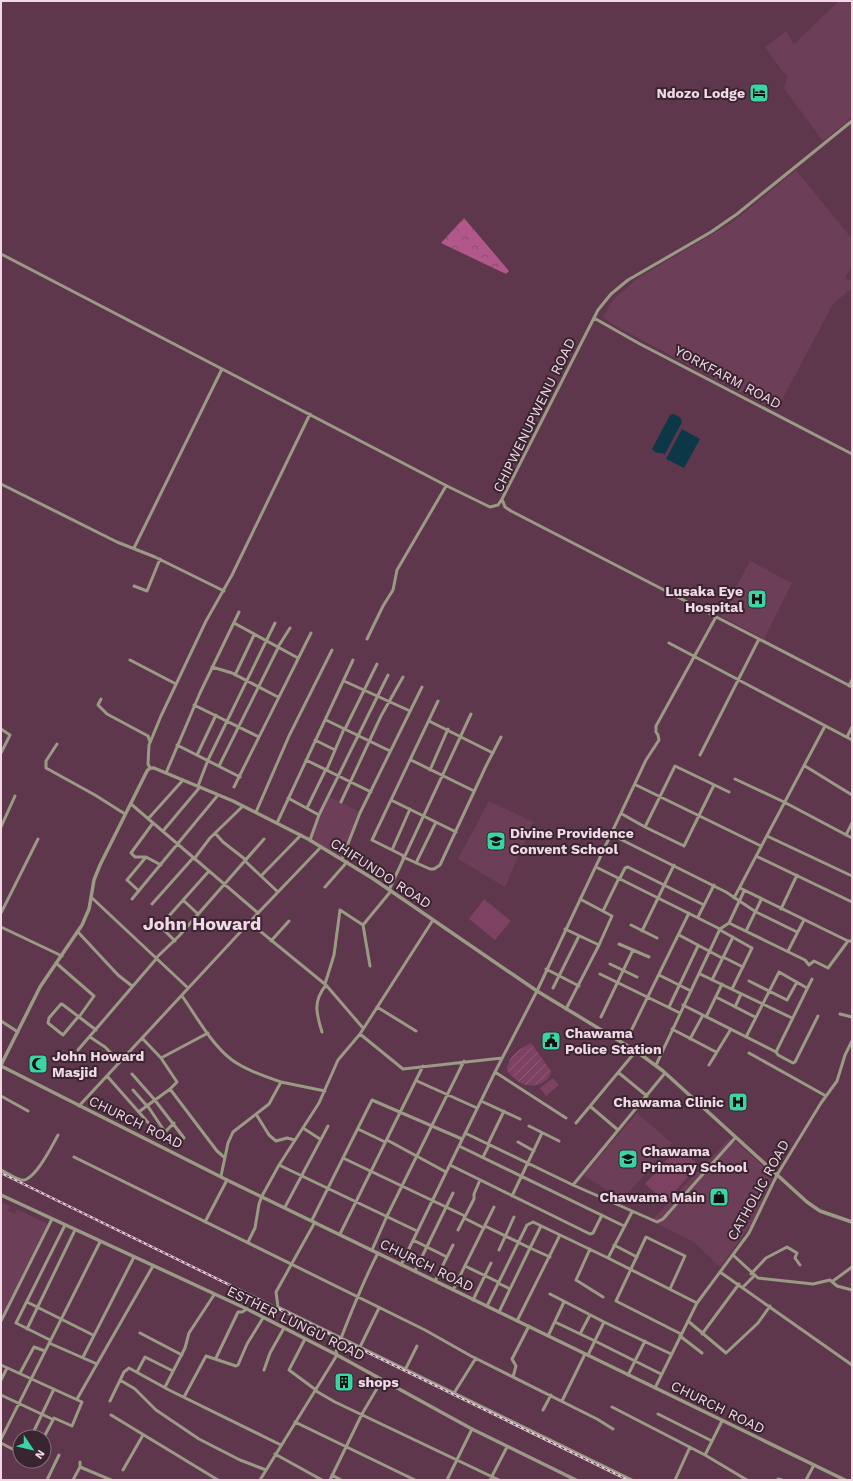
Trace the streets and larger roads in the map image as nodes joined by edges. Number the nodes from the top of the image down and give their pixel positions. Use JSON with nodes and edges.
{"nodes":[{"id":1,"x":852,"y":121,"type":"edge"},
{"id":2,"x":1,"y":254,"type":"edge"},
{"id":3,"x":594,"y":318,"type":"junction"},
{"id":4,"x":222,"y":369,"type":"junction"},
{"id":5,"x":310,"y":414,"type":"junction"},
{"id":6,"x":852,"y":454,"type":"edge"},
{"id":7,"x":1,"y":484,"type":"edge"},
{"id":8,"x":446,"y":486,"type":"junction"},
{"id":9,"x":502,"y":500,"type":"junction"},
{"id":10,"x":134,"y":548,"type":"junction"},
{"id":11,"x":160,"y":559,"type":"junction"},
{"id":12,"x":134,"y":586,"type":"dead end"},
{"id":13,"x":224,"y":591,"type":"junction"},
{"id":14,"x":240,"y":612,"type":"dead end"},
{"id":15,"x":716,"y":617,"type":"junction"},
{"id":16,"x":234,"y":623,"type":"junction"},
{"id":17,"x":276,"y":623,"type":"dead end"},
{"id":18,"x":290,"y":628,"type":"dead end"},
{"id":19,"x":311,"y":632,"type":"dead end"},
{"id":20,"x":254,"y":635,"type":"junction"},
{"id":21,"x":367,"y":639,"type":"dead end"},
{"id":22,"x":759,"y":639,"type":"junction"},
{"id":23,"x":266,"y":642,"type":"junction"},
{"id":24,"x":669,"y":643,"type":"dead end"},
{"id":25,"x":278,"y":647,"type":"junction"},
{"id":26,"x":332,"y":650,"type":"dead end"},
{"id":27,"x":693,"y":656,"type":"junction"},
{"id":28,"x":298,"y":658,"type":"junction"},
{"id":29,"x":130,"y":660,"type":"dead end"},
{"id":30,"x":353,"y":660,"type":"dead end"},
{"id":31,"x":377,"y":664,"type":"dead end"},
{"id":32,"x":212,"y":667,"type":"junction"},
{"id":33,"x":235,"y":675,"type":"junction"},
{"id":34,"x":388,"y":675,"type":"dead end"},
{"id":35,"x":403,"y":677,"type":"dead end"},
{"id":36,"x":738,"y":680,"type":"junction"},
{"id":37,"x":852,"y":680,"type":"edge"},
{"id":38,"x":247,"y":681,"type":"junction"},
{"id":39,"x":344,"y":681,"type":"junction"},
{"id":40,"x":176,"y":684,"type":"junction"},
{"id":41,"x":851,"y":686,"type":"edge"},
{"id":42,"x":259,"y":687,"type":"junction"},
{"id":43,"x":422,"y":687,"type":"dead end"},
{"id":44,"x":364,"y":689,"type":"junction"},
{"id":45,"x":377,"y":695,"type":"junction"},
{"id":46,"x":278,"y":697,"type":"junction"},
{"id":47,"x":101,"y":699,"type":"dead end"},
{"id":48,"x":390,"y":701,"type":"junction"},
{"id":49,"x":438,"y":701,"type":"dead end"},
{"id":50,"x":194,"y":705,"type":"junction"},
{"id":51,"x":410,"y":711,"type":"junction"},
{"id":52,"x":472,"y":714,"type":"dead end"},
{"id":53,"x":216,"y":716,"type":"junction"},
{"id":54,"x":326,"y":720,"type":"junction"},
{"id":55,"x":228,"y":721,"type":"junction"},
{"id":56,"x":429,"y":721,"type":"junction"},
{"id":57,"x":825,"y":726,"type":"junction"},
{"id":58,"x":239,"y":727,"type":"junction"},
{"id":59,"x":852,"y":727,"type":"edge"},
{"id":60,"x":1,"y":729,"type":"edge"},
{"id":61,"x":345,"y":729,"type":"junction"},
{"id":62,"x":448,"y":729,"type":"junction"},
{"id":63,"x":358,"y":735,"type":"junction"},
{"id":64,"x":461,"y":736,"type":"junction"},
{"id":65,"x":259,"y":737,"type":"junction"},
{"id":66,"x":501,"y":737,"type":"dead end"},
{"id":67,"x":846,"y":737,"type":"junction"},
{"id":68,"x":315,"y":740,"type":"junction"},
{"id":69,"x":852,"y":740,"type":"edge"},
{"id":70,"x":370,"y":741,"type":"junction"},
{"id":71,"x":150,"y":742,"type":"junction"},
{"id":72,"x":57,"y":744,"type":"dead end"},
{"id":73,"x":177,"y":745,"type":"junction"},
{"id":74,"x":335,"y":750,"type":"junction"},
{"id":75,"x":390,"y":751,"type":"junction"},
{"id":76,"x":1,"y":753,"type":"edge"},
{"id":77,"x":493,"y":753,"type":"junction"},
{"id":78,"x":700,"y":754,"type":"dead end"},
{"id":79,"x":197,"y":755,"type":"junction"},
{"id":80,"x":208,"y":760,"type":"junction"},
{"id":81,"x":306,"y":760,"type":"junction"},
{"id":82,"x":411,"y":760,"type":"junction"},
{"id":83,"x":219,"y":766,"type":"junction"},
{"id":84,"x":805,"y":766,"type":"junction"},
{"id":85,"x":150,"y":768,"type":"junction"},
{"id":86,"x":326,"y":769,"type":"junction"},
{"id":87,"x":430,"y":770,"type":"junction"},
{"id":88,"x":166,"y":773,"type":"junction"},
{"id":89,"x":339,"y":775,"type":"junction"},
{"id":90,"x":443,"y":776,"type":"junction"},
{"id":91,"x":240,"y":777,"type":"junction"},
{"id":92,"x":735,"y":779,"type":"dead end"},
{"id":93,"x":182,"y":780,"type":"junction"},
{"id":94,"x":351,"y":781,"type":"junction"},
{"id":95,"x":636,"y":785,"type":"junction"},
{"id":96,"x":714,"y":785,"type":"junction"},
{"id":97,"x":199,"y":787,"type":"junction"},
{"id":98,"x":234,"y":787,"type":"dead end"},
{"id":99,"x":474,"y":791,"type":"junction"},
{"id":100,"x":371,"y":792,"type":"junction"},
{"id":101,"x":729,"y":792,"type":"dead end"},
{"id":102,"x":218,"y":795,"type":"junction"},
{"id":103,"x":852,"y":795,"type":"edge"},
{"id":104,"x":15,"y":796,"type":"dead end"},
{"id":105,"x":660,"y":796,"type":"junction"},
{"id":106,"x":288,"y":798,"type":"junction"},
{"id":107,"x":391,"y":800,"type":"junction"},
{"id":108,"x":341,"y":802,"type":"dead end"},
{"id":109,"x":784,"y":802,"type":"junction"},
{"id":110,"x":131,"y":804,"type":"junction"},
{"id":111,"x":243,"y":806,"type":"junction"},
{"id":112,"x":307,"y":808,"type":"junction"},
{"id":113,"x":410,"y":809,"type":"junction"},
{"id":114,"x":256,"y":812,"type":"junction"},
{"id":115,"x":125,"y":814,"type":"junction"},
{"id":116,"x":622,"y":814,"type":"junction"},
{"id":117,"x":319,"y":815,"type":"junction"},
{"id":118,"x":423,"y":816,"type":"junction"},
{"id":119,"x":700,"y":816,"type":"junction"},
{"id":120,"x":148,"y":819,"type":"junction"},
{"id":121,"x":436,"y":822,"type":"junction"},
{"id":122,"x":153,"y":823,"type":"junction"},
{"id":123,"x":277,"y":823,"type":"junction"},
{"id":124,"x":852,"y":823,"type":"edge"},
{"id":125,"x":2,"y":824,"type":"edge"},
{"id":126,"x":645,"y":827,"type":"junction"},
{"id":127,"x":162,"y":831,"type":"junction"},
{"id":128,"x":456,"y":832,"type":"junction"},
{"id":129,"x":215,"y":833,"type":"junction"},
{"id":130,"x":301,"y":835,"type":"junction"},
{"id":131,"x":612,"y":835,"type":"junction"},
{"id":132,"x":846,"y":835,"type":"junction"},
{"id":133,"x":767,"y":836,"type":"junction"},
{"id":134,"x":852,"y":838,"type":"edge"},
{"id":135,"x":38,"y":839,"type":"dead end"},
{"id":136,"x":264,"y":839,"type":"dead end"},
{"id":137,"x":310,"y":840,"type":"junction"},
{"id":138,"x":178,"y":844,"type":"junction"},
{"id":139,"x":761,"y":846,"type":"junction"},
{"id":140,"x":322,"y":847,"type":"junction"},
{"id":141,"x":392,"y":850,"type":"junction"},
{"id":142,"x":403,"y":856,"type":"junction"},
{"id":143,"x":756,"y":856,"type":"junction"},
{"id":144,"x":146,"y":857,"type":"junction"},
{"id":145,"x":194,"y":858,"type":"junction"},
{"id":146,"x":342,"y":859,"type":"junction"},
{"id":147,"x":245,"y":861,"type":"junction"},
{"id":148,"x":346,"y":862,"type":"junction"},
{"id":149,"x":416,"y":863,"type":"junction"},
{"id":150,"x":161,"y":865,"type":"junction"},
{"id":151,"x":674,"y":865,"type":"junction"},
{"id":152,"x":596,"y":867,"type":"junction"},
{"id":153,"x":209,"y":871,"type":"junction"},
{"id":154,"x":261,"y":876,"type":"junction"},
{"id":155,"x":797,"y":876,"type":"junction"},
{"id":156,"x":852,"y":876,"type":"edge"},
{"id":157,"x":619,"y":878,"type":"junction"},
{"id":158,"x":224,"y":884,"type":"junction"},
{"id":159,"x":325,"y":886,"type":"dead end"},
{"id":160,"x":664,"y":886,"type":"junction"},
{"id":161,"x":714,"y":886,"type":"junction"},
{"id":162,"x":740,"y":888,"type":"junction"},
{"id":163,"x":390,"y":890,"type":"junction"},
{"id":164,"x":744,"y":891,"type":"junction"},
{"id":165,"x":139,"y":892,"type":"junction"},
{"id":166,"x":278,"y":892,"type":"junction"},
{"id":167,"x":90,"y":896,"type":"junction"},
{"id":168,"x":659,"y":898,"type":"junction"},
{"id":169,"x":734,"y":898,"type":"junction"},
{"id":170,"x":580,"y":899,"type":"junction"},
{"id":171,"x":132,"y":900,"type":"dead end"},
{"id":172,"x":183,"y":900,"type":"junction"},
{"id":173,"x":761,"y":900,"type":"junction"},
{"id":174,"x":739,"y":901,"type":"junction"},
{"id":175,"x":852,"y":902,"type":"edge"},
{"id":176,"x":152,"y":904,"type":"dead end"},
{"id":177,"x":704,"y":905,"type":"junction"},
{"id":178,"x":781,"y":909,"type":"junction"},
{"id":179,"x":603,"y":911,"type":"junction"},
{"id":180,"x":689,"y":912,"type":"junction"},
{"id":181,"x":756,"y":912,"type":"junction"},
{"id":182,"x":1,"y":913,"type":"edge"},
{"id":183,"x":258,"y":913,"type":"junction"},
{"id":184,"x":198,"y":914,"type":"junction"},
{"id":185,"x":698,"y":917,"type":"junction"},
{"id":186,"x":433,"y":920,"type":"junction"},
{"id":187,"x":804,"y":920,"type":"junction"},
{"id":188,"x":289,"y":921,"type":"dead end"},
{"id":189,"x":249,"y":922,"type":"junction"},
{"id":190,"x":729,"y":923,"type":"junction"},
{"id":191,"x":363,"y":925,"type":"junction"},
{"id":192,"x":631,"y":926,"type":"dead end"},
{"id":193,"x":1,"y":927,"type":"edge"},
{"id":194,"x":565,"y":929,"type":"junction"},
{"id":195,"x":720,"y":930,"type":"junction"},
{"id":196,"x":642,"y":931,"type":"junction"},
{"id":197,"x":746,"y":931,"type":"junction"},
{"id":198,"x":78,"y":932,"type":"junction"},
{"id":199,"x":797,"y":932,"type":"junction"},
{"id":200,"x":679,"y":935,"type":"junction"},
{"id":201,"x":579,"y":936,"type":"junction"},
{"id":202,"x":733,"y":937,"type":"junction"},
{"id":203,"x":657,"y":938,"type":"dead end"},
{"id":204,"x":271,"y":940,"type":"junction"},
{"id":205,"x":175,"y":941,"type":"junction"},
{"id":206,"x":850,"y":941,"type":"edge"},
{"id":207,"x":619,"y":944,"type":"dead end"},
{"id":208,"x":599,"y":945,"type":"junction"},
{"id":209,"x":698,"y":946,"type":"junction"},
{"id":210,"x":633,"y":950,"type":"junction"},
{"id":211,"x":788,"y":951,"type":"junction"},
{"id":212,"x":710,"y":952,"type":"junction"},
{"id":213,"x":62,"y":956,"type":"junction"},
{"id":214,"x":157,"y":958,"type":"junction"},
{"id":215,"x":649,"y":958,"type":"dead end"},
{"id":216,"x":723,"y":958,"type":"junction"},
{"id":217,"x":56,"y":963,"type":"junction"},
{"id":218,"x":610,"y":964,"type":"dead end"},
{"id":219,"x":370,"y":966,"type":"dead end"},
{"id":220,"x":743,"y":967,"type":"junction"},
{"id":221,"x":546,"y":969,"type":"junction"},
{"id":222,"x":623,"y":970,"type":"junction"},
{"id":223,"x":600,"y":974,"type":"dead end"},
{"id":224,"x":700,"y":974,"type":"junction"},
{"id":225,"x":658,"y":975,"type":"junction"},
{"id":226,"x":559,"y":976,"type":"junction"},
{"id":227,"x":637,"y":977,"type":"dead end"},
{"id":228,"x":812,"y":979,"type":"dead end"},
{"id":229,"x":712,"y":980,"type":"junction"},
{"id":230,"x":749,"y":981,"type":"dead end"},
{"id":231,"x":617,"y":982,"type":"junction"},
{"id":232,"x":797,"y":982,"type":"junction"},
{"id":233,"x":722,"y":984,"type":"junction"},
{"id":234,"x":326,"y":985,"type":"junction"},
{"id":235,"x":679,"y":985,"type":"junction"},
{"id":236,"x":132,"y":986,"type":"junction"},
{"id":237,"x":579,"y":986,"type":"junction"},
{"id":238,"x":188,"y":988,"type":"junction"},
{"id":239,"x":553,"y":988,"type":"dead end"},
{"id":240,"x":807,"y":988,"type":"junction"},
{"id":241,"x":732,"y":989,"type":"junction"},
{"id":242,"x":537,"y":990,"type":"junction"},
{"id":243,"x":691,"y":991,"type":"junction"},
{"id":244,"x":768,"y":992,"type":"junction"},
{"id":245,"x":741,"y":994,"type":"junction"},
{"id":246,"x":182,"y":996,"type":"junction"},
{"id":247,"x":648,"y":997,"type":"junction"},
{"id":248,"x":716,"y":997,"type":"junction"},
{"id":249,"x":762,"y":1004,"type":"junction"},
{"id":250,"x":683,"y":1006,"type":"junction"},
{"id":251,"x":376,"y":1007,"type":"junction"},
{"id":252,"x":669,"y":1007,"type":"junction"},
{"id":253,"x":734,"y":1007,"type":"junction"},
{"id":254,"x":566,"y":1009,"type":"junction"},
{"id":255,"x":680,"y":1013,"type":"junction"},
{"id":256,"x":840,"y":1014,"type":"dead end"},
{"id":257,"x":704,"y":1016,"type":"junction"},
{"id":258,"x":818,"y":1016,"type":"dead end"},
{"id":259,"x":79,"y":1017,"type":"junction"},
{"id":260,"x":601,"y":1017,"type":"dead end"},
{"id":261,"x":755,"y":1017,"type":"junction"},
{"id":262,"x":852,"y":1017,"type":"edge"},
{"id":263,"x":792,"y":1018,"type":"junction"},
{"id":264,"x":1,"y":1020,"type":"edge"},
{"id":265,"x":364,"y":1028,"type":"junction"},
{"id":266,"x":672,"y":1029,"type":"junction"},
{"id":267,"x":96,"y":1030,"type":"junction"},
{"id":268,"x":731,"y":1030,"type":"junction"},
{"id":269,"x":416,"y":1031,"type":"dead end"},
{"id":270,"x":631,"y":1031,"type":"dead end"},
{"id":271,"x":18,"y":1032,"type":"junction"},
{"id":272,"x":322,"y":1032,"type":"dead end"},
{"id":273,"x":208,"y":1033,"type":"junction"},
{"id":274,"x":360,"y":1034,"type":"junction"},
{"id":275,"x":90,"y":1037,"type":"junction"},
{"id":276,"x":746,"y":1037,"type":"junction"},
{"id":277,"x":142,"y":1038,"type":"junction"},
{"id":278,"x":690,"y":1039,"type":"junction"},
{"id":279,"x":852,"y":1041,"type":"edge"},
{"id":280,"x":78,"y":1050,"type":"dead end"},
{"id":281,"x":636,"y":1052,"type":"junction"},
{"id":282,"x":716,"y":1052,"type":"junction"},
{"id":283,"x":776,"y":1052,"type":"junction"},
{"id":284,"x":749,"y":1054,"type":"dead end"},
{"id":285,"x":161,"y":1058,"type":"junction"},
{"id":286,"x":502,"y":1058,"type":"junction"},
{"id":287,"x":464,"y":1061,"type":"junction"},
{"id":288,"x":120,"y":1062,"type":"junction"},
{"id":289,"x":656,"y":1065,"type":"junction"},
{"id":290,"x":709,"y":1065,"type":"dead end"},
{"id":291,"x":1,"y":1066,"type":"edge"},
{"id":292,"x":424,"y":1066,"type":"junction"},
{"id":293,"x":495,"y":1072,"type":"junction"},
{"id":294,"x":619,"y":1073,"type":"junction"},
{"id":295,"x":132,"y":1074,"type":"dead end"},
{"id":296,"x":665,"y":1074,"type":"junction"},
{"id":297,"x":107,"y":1076,"type":"junction"},
{"id":298,"x":416,"y":1081,"type":"junction"},
{"id":299,"x":281,"y":1082,"type":"junction"},
{"id":300,"x":170,"y":1089,"type":"junction"},
{"id":301,"x":133,"y":1090,"type":"dead end"},
{"id":302,"x":325,"y":1091,"type":"junction"},
{"id":303,"x":447,"y":1095,"type":"junction"},
{"id":304,"x":1,"y":1096,"type":"edge"},
{"id":305,"x":647,"y":1096,"type":"junction"},
{"id":306,"x":826,"y":1096,"type":"junction"},
{"id":307,"x":154,"y":1099,"type":"junction"},
{"id":308,"x":481,"y":1101,"type":"junction"},
{"id":309,"x":78,"y":1106,"type":"junction"},
{"id":310,"x":147,"y":1106,"type":"junction"},
{"id":311,"x":591,"y":1107,"type":"junction"},
{"id":312,"x":477,"y":1108,"type":"junction"},
{"id":313,"x":28,"y":1111,"type":"dead end"},
{"id":314,"x":140,"y":1112,"type":"junction"},
{"id":315,"x":401,"y":1112,"type":"junction"},
{"id":316,"x":504,"y":1112,"type":"junction"},
{"id":317,"x":256,"y":1114,"type":"junction"},
{"id":318,"x":566,"y":1118,"type":"dead end"},
{"id":319,"x":520,"y":1119,"type":"dead end"},
{"id":320,"x":174,"y":1123,"type":"junction"},
{"id":321,"x":576,"y":1123,"type":"dead end"},
{"id":322,"x":328,"y":1126,"type":"dead end"},
{"id":323,"x":431,"y":1126,"type":"junction"},
{"id":324,"x":529,"y":1126,"type":"dead end"},
{"id":325,"x":303,"y":1128,"type":"junction"},
{"id":326,"x":358,"y":1129,"type":"junction"},
{"id":327,"x":618,"y":1130,"type":"junction"},
{"id":328,"x":165,"y":1132,"type":"junction"},
{"id":329,"x":465,"y":1133,"type":"junction"},
{"id":330,"x":542,"y":1133,"type":"junction"},
{"id":331,"x":58,"y":1135,"type":"dead end"},
{"id":332,"x":184,"y":1138,"type":"dead end"},
{"id":333,"x":735,"y":1138,"type":"junction"},
{"id":334,"x":320,"y":1139,"type":"junction"},
{"id":335,"x":462,"y":1139,"type":"junction"},
{"id":336,"x":295,"y":1140,"type":"junction"},
{"id":337,"x":386,"y":1141,"type":"junction"},
{"id":338,"x":559,"y":1141,"type":"dead end"},
{"id":339,"x":518,"y":1142,"type":"dead end"},
{"id":340,"x":488,"y":1144,"type":"junction"},
{"id":341,"x":459,"y":1146,"type":"junction"},
{"id":342,"x":534,"y":1151,"type":"junction"},
{"id":343,"x":418,"y":1156,"type":"junction"},
{"id":344,"x":74,"y":1157,"type":"dead end"},
{"id":345,"x":483,"y":1157,"type":"junction"},
{"id":346,"x":225,"y":1158,"type":"junction"},
{"id":347,"x":344,"y":1158,"type":"junction"},
{"id":348,"x":528,"y":1164,"type":"junction"},
{"id":349,"x":279,"y":1165,"type":"junction"},
{"id":350,"x":450,"y":1166,"type":"junction"},
{"id":351,"x":1,"y":1170,"type":"edge"},
{"id":352,"x":371,"y":1172,"type":"junction"},
{"id":353,"x":446,"y":1172,"type":"junction"},
{"id":354,"x":301,"y":1175,"type":"junction"},
{"id":355,"x":777,"y":1175,"type":"junction"},
{"id":356,"x":221,"y":1176,"type":"junction"},
{"id":357,"x":522,"y":1176,"type":"junction"},
{"id":358,"x":227,"y":1180,"type":"junction"},
{"id":359,"x":480,"y":1180,"type":"junction"},
{"id":360,"x":573,"y":1185,"type":"junction"},
{"id":361,"x":402,"y":1186,"type":"junction"},
{"id":362,"x":328,"y":1188,"type":"junction"},
{"id":363,"x":453,"y":1193,"type":"dead end"},
{"id":364,"x":1,"y":1196,"type":"edge"},
{"id":365,"x":262,"y":1196,"type":"junction"},
{"id":366,"x":512,"y":1196,"type":"junction"},
{"id":367,"x":432,"y":1200,"type":"junction"},
{"id":368,"x":356,"y":1201,"type":"junction"},
{"id":369,"x":285,"y":1207,"type":"junction"},
{"id":370,"x":446,"y":1207,"type":"junction"},
{"id":371,"x":494,"y":1207,"type":"dead end"},
{"id":372,"x":632,"y":1212,"type":"junction"},
{"id":373,"x":602,"y":1215,"type":"junction"},
{"id":374,"x":387,"y":1216,"type":"junction"},
{"id":375,"x":464,"y":1217,"type":"junction"},
{"id":376,"x":514,"y":1217,"type":"dead end"},
{"id":377,"x":52,"y":1219,"type":"junction"},
{"id":378,"x":314,"y":1221,"type":"junction"},
{"id":379,"x":205,"y":1222,"type":"junction"},
{"id":380,"x":852,"y":1222,"type":"edge"},
{"id":381,"x":65,"y":1225,"type":"junction"},
{"id":382,"x":541,"y":1226,"type":"junction"},
{"id":383,"x":624,"y":1226,"type":"junction"},
{"id":384,"x":484,"y":1227,"type":"junction"},
{"id":385,"x":75,"y":1230,"type":"junction"},
{"id":386,"x":458,"y":1230,"type":"dead end"},
{"id":387,"x":417,"y":1231,"type":"junction"},
{"id":388,"x":340,"y":1234,"type":"junction"},
{"id":389,"x":560,"y":1235,"type":"junction"},
{"id":390,"x":505,"y":1236,"type":"junction"},
{"id":391,"x":413,"y":1240,"type":"junction"},
{"id":392,"x":100,"y":1242,"type":"junction"},
{"id":393,"x":248,"y":1242,"type":"junction"},
{"id":394,"x":517,"y":1242,"type":"junction"},
{"id":395,"x":453,"y":1245,"type":"dead end"},
{"id":396,"x":614,"y":1245,"type":"junction"},
{"id":397,"x":427,"y":1247,"type":"junction"},
{"id":398,"x":530,"y":1248,"type":"junction"},
{"id":399,"x":590,"y":1249,"type":"junction"},
{"id":400,"x":372,"y":1250,"type":"junction"},
{"id":401,"x":499,"y":1250,"type":"dead end"},
{"id":402,"x":378,"y":1253,"type":"junction"},
{"id":403,"x":733,"y":1255,"type":"junction"},
{"id":404,"x":134,"y":1257,"type":"junction"},
{"id":405,"x":447,"y":1257,"type":"junction"},
{"id":406,"x":550,"y":1257,"type":"junction"},
{"id":407,"x":636,"y":1257,"type":"junction"},
{"id":408,"x":608,"y":1258,"type":"junction"},
{"id":409,"x":492,"y":1263,"type":"dead end"},
{"id":410,"x":291,"y":1264,"type":"junction"},
{"id":411,"x":401,"y":1265,"type":"junction"},
{"id":412,"x":800,"y":1265,"type":"dead end"},
{"id":413,"x":153,"y":1266,"type":"junction"},
{"id":414,"x":465,"y":1266,"type":"junction"},
{"id":415,"x":852,"y":1267,"type":"edge"},
{"id":416,"x":630,"y":1269,"type":"junction"},
{"id":417,"x":415,"y":1271,"type":"junction"},
{"id":418,"x":720,"y":1272,"type":"junction"},
{"id":419,"x":753,"y":1275,"type":"junction"},
{"id":420,"x":485,"y":1276,"type":"junction"},
{"id":421,"x":435,"y":1281,"type":"junction"},
{"id":422,"x":833,"y":1281,"type":"junction"},
{"id":423,"x":498,"y":1282,"type":"junction"},
{"id":424,"x":739,"y":1284,"type":"junction"},
{"id":425,"x":744,"y":1287,"type":"junction"},
{"id":426,"x":510,"y":1289,"type":"junction"},
{"id":427,"x":670,"y":1289,"type":"junction"},
{"id":428,"x":453,"y":1290,"type":"junction"},
{"id":429,"x":852,"y":1290,"type":"edge"},
{"id":430,"x":550,"y":1294,"type":"dead end"},
{"id":431,"x":214,"y":1295,"type":"junction"},
{"id":432,"x":358,"y":1296,"type":"junction"},
{"id":433,"x":603,"y":1297,"type":"dead end"},
{"id":434,"x":473,"y":1300,"type":"junction"},
{"id":435,"x":27,"y":1302,"type":"junction"},
{"id":436,"x":564,"y":1302,"type":"junction"},
{"id":437,"x":697,"y":1304,"type":"junction"},
{"id":438,"x":487,"y":1306,"type":"junction"},
{"id":439,"x":770,"y":1306,"type":"junction"},
{"id":440,"x":37,"y":1307,"type":"junction"},
{"id":441,"x":379,"y":1308,"type":"junction"},
{"id":442,"x":247,"y":1309,"type":"junction"},
{"id":443,"x":498,"y":1312,"type":"junction"},
{"id":444,"x":590,"y":1315,"type":"junction"},
{"id":445,"x":263,"y":1318,"type":"junction"},
{"id":446,"x":61,"y":1319,"type":"junction"},
{"id":447,"x":518,"y":1321,"type":"junction"},
{"id":448,"x":688,"y":1321,"type":"junction"},
{"id":449,"x":1,"y":1322,"type":"edge"},
{"id":450,"x":555,"y":1322,"type":"junction"},
{"id":451,"x":604,"y":1322,"type":"junction"},
{"id":452,"x":529,"y":1326,"type":"junction"},
{"id":453,"x":284,"y":1328,"type":"junction"},
{"id":454,"x":27,"y":1329,"type":"junction"},
{"id":455,"x":140,"y":1333,"type":"dead end"},
{"id":456,"x":580,"y":1334,"type":"junction"},
{"id":457,"x":702,"y":1334,"type":"junction"},
{"id":458,"x":93,"y":1335,"type":"junction"},
{"id":459,"x":680,"y":1335,"type":"junction"},
{"id":460,"x":548,"y":1336,"type":"junction"},
{"id":461,"x":341,"y":1338,"type":"junction"},
{"id":462,"x":304,"y":1339,"type":"junction"},
{"id":463,"x":595,"y":1341,"type":"junction"},
{"id":464,"x":645,"y":1341,"type":"junction"},
{"id":465,"x":49,"y":1342,"type":"junction"},
{"id":466,"x":417,"y":1346,"type":"dead end"},
{"id":467,"x":360,"y":1347,"type":"junction"},
{"id":468,"x":45,"y":1351,"type":"junction"},
{"id":469,"x":702,"y":1353,"type":"dead end"},
{"id":470,"x":587,"y":1354,"type":"junction"},
{"id":471,"x":671,"y":1354,"type":"junction"},
{"id":472,"x":182,"y":1355,"type":"junction"},
{"id":473,"x":338,"y":1355,"type":"junction"},
{"id":474,"x":82,"y":1357,"type":"junction"},
{"id":475,"x":216,"y":1358,"type":"junction"},
{"id":476,"x":476,"y":1358,"type":"junction"},
{"id":477,"x":636,"y":1361,"type":"junction"},
{"id":478,"x":97,"y":1364,"type":"junction"},
{"id":479,"x":1,"y":1365,"type":"edge"},
{"id":480,"x":852,"y":1365,"type":"edge"},
{"id":481,"x":7,"y":1368,"type":"junction"},
{"id":482,"x":264,"y":1370,"type":"dead end"},
{"id":483,"x":405,"y":1370,"type":"junction"},
{"id":484,"x":173,"y":1371,"type":"junction"},
{"id":485,"x":137,"y":1372,"type":"junction"},
{"id":486,"x":20,"y":1373,"type":"junction"},
{"id":487,"x":661,"y":1374,"type":"junction"},
{"id":488,"x":628,"y":1375,"type":"junction"},
{"id":489,"x":513,"y":1377,"type":"junction"},
{"id":490,"x":31,"y":1379,"type":"junction"},
{"id":491,"x":1,"y":1380,"type":"edge"},
{"id":492,"x":120,"y":1380,"type":"junction"},
{"id":493,"x":382,"y":1380,"type":"junction"},
{"id":494,"x":165,"y":1387,"type":"junction"},
{"id":495,"x":655,"y":1388,"type":"junction"},
{"id":496,"x":54,"y":1389,"type":"junction"},
{"id":497,"x":316,"y":1390,"type":"junction"},
{"id":498,"x":454,"y":1393,"type":"junction"},
{"id":499,"x":1,"y":1395,"type":"edge"},
{"id":500,"x":551,"y":1395,"type":"junction"},
{"id":501,"x":184,"y":1397,"type":"junction"},
{"id":502,"x":76,"y":1399,"type":"junction"},
{"id":503,"x":110,"y":1401,"type":"dead end"},
{"id":504,"x":562,"y":1401,"type":"junction"},
{"id":505,"x":19,"y":1404,"type":"junction"},
{"id":506,"x":612,"y":1407,"type":"dead end"},
{"id":507,"x":543,"y":1410,"type":"dead end"},
{"id":508,"x":42,"y":1414,"type":"junction"},
{"id":509,"x":362,"y":1414,"type":"junction"},
{"id":510,"x":658,"y":1414,"type":"dead end"},
{"id":511,"x":111,"y":1416,"type":"dead end"},
{"id":512,"x":52,"y":1419,"type":"junction"},
{"id":513,"x":722,"y":1421,"type":"junction"},
{"id":514,"x":295,"y":1422,"type":"junction"},
{"id":515,"x":35,"y":1429,"type":"edge"},
{"id":516,"x":48,"y":1429,"type":"edge"},
{"id":517,"x":472,"y":1429,"type":"junction"},
{"id":518,"x":613,"y":1429,"type":"dead end"},
{"id":519,"x":143,"y":1435,"type":"junction"},
{"id":520,"x":1,"y":1439,"type":"edge"},
{"id":521,"x":712,"y":1441,"type":"junction"},
{"id":522,"x":1,"y":1443,"type":"edge"},
{"id":523,"x":281,"y":1444,"type":"junction"},
{"id":524,"x":345,"y":1447,"type":"junction"},
{"id":525,"x":507,"y":1447,"type":"junction"},
{"id":526,"x":690,"y":1447,"type":"junction"},
{"id":527,"x":12,"y":1449,"type":"edge"},
{"id":528,"x":275,"y":1454,"type":"junction"},
{"id":529,"x":59,"y":1455,"type":"dead end"},
{"id":530,"x":705,"y":1455,"type":"junction"},
{"id":531,"x":457,"y":1459,"type":"junction"},
{"id":532,"x":80,"y":1462,"type":"dead end"},
{"id":533,"x":814,"y":1465,"type":"junction"},
{"id":534,"x":80,"y":1467,"type":"junction"},
{"id":535,"x":123,"y":1470,"type":"dead end"},
{"id":536,"x":266,"y":1470,"type":"junction"},
{"id":537,"x":332,"y":1475,"type":"junction"},
{"id":538,"x":491,"y":1478,"type":"edge"},
{"id":539,"x":410,"y":1479,"type":"edge"},
{"id":540,"x":839,"y":1479,"type":"edge"},
{"id":541,"x":47,"y":1480,"type":"edge"},
{"id":542,"x":73,"y":1480,"type":"edge"},
{"id":543,"x":111,"y":1480,"type":"edge"},
{"id":544,"x":218,"y":1480,"type":"edge"},
{"id":545,"x":260,"y":1480,"type":"edge"},
{"id":546,"x":322,"y":1480,"type":"edge"},
{"id":547,"x":330,"y":1480,"type":"edge"},
{"id":548,"x":341,"y":1480,"type":"edge"},
{"id":549,"x":415,"y":1480,"type":"edge"},
{"id":550,"x":447,"y":1480,"type":"edge"},
{"id":551,"x":499,"y":1480,"type":"edge"},
{"id":552,"x":576,"y":1480,"type":"edge"},
{"id":553,"x":632,"y":1480,"type":"edge"},
{"id":554,"x":675,"y":1480,"type":"edge"},
{"id":555,"x":747,"y":1480,"type":"edge"},
{"id":556,"x":806,"y":1480,"type":"edge"},
{"id":557,"x":845,"y":1480,"type":"edge"}],
"edges":[{"from":1,"to":3,"type":"street","name":"CHIPWENUPWENU ROAD"},
{"from":2,"to":4,"type":"street"},
{"from":3,"to":6,"type":"street","name":"YORKFARM ROAD"},
{"from":3,"to":9,"type":"street","name":"CHIPWENUPWENU ROAD"},
{"from":4,"to":5,"type":"street"},
{"from":4,"to":10,"type":"street"},
{"from":5,"to":8,"type":"street"},
{"from":5,"to":13,"type":"street"},
{"from":7,"to":10,"type":"street"},
{"from":8,"to":9,"type":"street"},
{"from":8,"to":21,"type":"street"},
{"from":9,"to":15,"type":"street","name":"CHIPWENUPWENU ROAD"},
{"from":10,"to":11,"type":"street"},
{"from":11,"to":12,"type":"street"},
{"from":11,"to":13,"type":"street"},
{"from":13,"to":40,"type":"street"},
{"from":14,"to":16,"type":"street"},
{"from":15,"to":22,"type":"street","name":"CHIPWENUPWENU ROAD"},
{"from":15,"to":27,"type":"street"},
{"from":16,"to":20,"type":"street"},
{"from":16,"to":32,"type":"street"},
{"from":17,"to":23,"type":"street"},
{"from":18,"to":25,"type":"street"},
{"from":19,"to":28,"type":"street"},
{"from":20,"to":23,"type":"street"},
{"from":20,"to":33,"type":"street"},
{"from":22,"to":36,"type":"street"},
{"from":22,"to":41,"type":"street","name":"CHIPWENUPWENU ROAD"},
{"from":23,"to":25,"type":"street"},
{"from":23,"to":38,"type":"street"},
{"from":24,"to":27,"type":"street"},
{"from":25,"to":28,"type":"street"},
{"from":25,"to":42,"type":"street"},
{"from":26,"to":114,"type":"street"},
{"from":27,"to":36,"type":"street"},
{"from":27,"to":95,"type":"street"},
{"from":28,"to":46,"type":"street"},
{"from":29,"to":40,"type":"street"},
{"from":30,"to":39,"type":"street"},
{"from":31,"to":44,"type":"street"},
{"from":32,"to":33,"type":"street"},
{"from":32,"to":50,"type":"street"},
{"from":33,"to":38,"type":"street"},
{"from":34,"to":45,"type":"street"},
{"from":35,"to":48,"type":"street"},
{"from":36,"to":57,"type":"street"},
{"from":36,"to":78,"type":"street"},
{"from":37,"to":41,"type":"street"},
{"from":38,"to":42,"type":"street"},
{"from":38,"to":55,"type":"street"},
{"from":39,"to":44,"type":"street"},
{"from":39,"to":54,"type":"street"},
{"from":40,"to":71,"type":"street"},
{"from":42,"to":46,"type":"street"},
{"from":42,"to":58,"type":"street"},
{"from":43,"to":51,"type":"street"},
{"from":44,"to":45,"type":"street"},
{"from":44,"to":61,"type":"street"},
{"from":45,"to":48,"type":"street"},
{"from":45,"to":63,"type":"street"},
{"from":46,"to":65,"type":"street"},
{"from":47,"to":71,"type":"street"},
{"from":48,"to":51,"type":"street"},
{"from":48,"to":70,"type":"street"},
{"from":49,"to":56,"type":"street"},
{"from":50,"to":53,"type":"street"},
{"from":50,"to":73,"type":"street"},
{"from":51,"to":75,"type":"street"},
{"from":52,"to":64,"type":"street"},
{"from":53,"to":55,"type":"street"},
{"from":53,"to":79,"type":"street"},
{"from":54,"to":61,"type":"street"},
{"from":54,"to":68,"type":"street"},
{"from":55,"to":58,"type":"street"},
{"from":55,"to":80,"type":"street"},
{"from":56,"to":62,"type":"street"},
{"from":56,"to":82,"type":"street"},
{"from":57,"to":67,"type":"street"},
{"from":57,"to":84,"type":"street"},
{"from":58,"to":65,"type":"street"},
{"from":58,"to":83,"type":"street"},
{"from":59,"to":67,"type":"street"},
{"from":60,"to":76,"type":"street"},
{"from":61,"to":63,"type":"street"},
{"from":61,"to":74,"type":"street"},
{"from":62,"to":64,"type":"street"},
{"from":62,"to":87,"type":"street"},
{"from":63,"to":70,"type":"street"},
{"from":63,"to":89,"type":"street"},
{"from":64,"to":77,"type":"street"},
{"from":64,"to":90,"type":"street"},
{"from":65,"to":91,"type":"street"},
{"from":66,"to":77,"type":"street"},
{"from":67,"to":69,"type":"street"},
{"from":68,"to":74,"type":"street"},
{"from":68,"to":81,"type":"street"},
{"from":70,"to":75,"type":"street"},
{"from":70,"to":94,"type":"street"},
{"from":71,"to":85,"type":"street"},
{"from":72,"to":115,"type":"street"},
{"from":73,"to":79,"type":"street"},
{"from":73,"to":88,"type":"street"},
{"from":74,"to":86,"type":"street"},
{"from":75,"to":100,"type":"street"},
{"from":77,"to":99,"type":"street"},
{"from":79,"to":80,"type":"street"},
{"from":80,"to":83,"type":"street"},
{"from":80,"to":97,"type":"street"},
{"from":81,"to":86,"type":"street"},
{"from":81,"to":106,"type":"street"},
{"from":82,"to":87,"type":"street"},
{"from":82,"to":107,"type":"street"},
{"from":83,"to":91,"type":"street"},
{"from":84,"to":103,"type":"street"},
{"from":84,"to":109,"type":"street"},
{"from":85,"to":88,"type":"street","name":"CHIFUNDO ROAD"},
{"from":85,"to":110,"type":"street"},
{"from":86,"to":89,"type":"street"},
{"from":86,"to":112,"type":"street"},
{"from":87,"to":90,"type":"street"},
{"from":88,"to":93,"type":"street","name":"CHIFUNDO ROAD"},
{"from":89,"to":94,"type":"street"},
{"from":89,"to":117,"type":"street"},
{"from":90,"to":99,"type":"street"},
{"from":90,"to":118,"type":"street"},
{"from":91,"to":98,"type":"street"},
{"from":92,"to":109,"type":"street"},
{"from":93,"to":97,"type":"street","name":"CHIFUNDO ROAD"},
{"from":93,"to":120,"type":"street"},
{"from":94,"to":100,"type":"street"},
{"from":94,"to":108,"type":"street"},
{"from":95,"to":105,"type":"street"},
{"from":95,"to":116,"type":"street"},
{"from":96,"to":101,"type":"street"},
{"from":96,"to":105,"type":"street"},
{"from":96,"to":119,"type":"street"},
{"from":97,"to":102,"type":"street","name":"CHIFUNDO ROAD"},
{"from":97,"to":127,"type":"street"},
{"from":99,"to":128,"type":"street"},
{"from":100,"to":146,"type":"street"},
{"from":102,"to":111,"type":"street","name":"CHIFUNDO ROAD"},
{"from":102,"to":138,"type":"street"},
{"from":104,"to":125,"type":"street"},
{"from":105,"to":119,"type":"street"},
{"from":105,"to":126,"type":"street"},
{"from":106,"to":112,"type":"street"},
{"from":106,"to":123,"type":"street"},
{"from":107,"to":113,"type":"street"},
{"from":107,"to":141,"type":"street"},
{"from":109,"to":132,"type":"street"},
{"from":109,"to":133,"type":"street"},
{"from":110,"to":115,"type":"street"},
{"from":110,"to":120,"type":"street"},
{"from":111,"to":114,"type":"street","name":"CHIFUNDO ROAD"},
{"from":111,"to":129,"type":"street"},
{"from":112,"to":117,"type":"street"},
{"from":113,"to":118,"type":"street"},
{"from":113,"to":141,"type":"street"},
{"from":114,"to":123,"type":"street","name":"CHIFUNDO ROAD"},
{"from":115,"to":167,"type":"street"},
{"from":116,"to":126,"type":"street"},
{"from":116,"to":131,"type":"street"},
{"from":117,"to":137,"type":"street"},
{"from":118,"to":121,"type":"street"},
{"from":118,"to":142,"type":"street"},
{"from":119,"to":126,"type":"street"},
{"from":119,"to":139,"type":"street"},
{"from":120,"to":122,"type":"street"},
{"from":121,"to":128,"type":"street"},
{"from":121,"to":149,"type":"street"},
{"from":122,"to":127,"type":"street"},
{"from":122,"to":144,"type":"street"},
{"from":123,"to":130,"type":"street","name":"CHIFUNDO ROAD"},
{"from":124,"to":132,"type":"street"},
{"from":127,"to":138,"type":"street"},
{"from":128,"to":149,"type":"street"},
{"from":129,"to":145,"type":"street"},
{"from":129,"to":147,"type":"street"},
{"from":130,"to":137,"type":"street","name":"CHIFUNDO ROAD"},
{"from":130,"to":154,"type":"street"},
{"from":131,"to":151,"type":"street"},
{"from":131,"to":152,"type":"street"},
{"from":132,"to":134,"type":"street"},
{"from":133,"to":139,"type":"street"},
{"from":133,"to":156,"type":"street"},
{"from":135,"to":182,"type":"street"},
{"from":136,"to":147,"type":"street"},
{"from":137,"to":140,"type":"street","name":"CHIFUNDO ROAD"},
{"from":138,"to":145,"type":"street"},
{"from":138,"to":150,"type":"street"},
{"from":139,"to":143,"type":"street"},
{"from":140,"to":146,"type":"street","name":"CHIFUNDO ROAD"},
{"from":140,"to":166,"type":"street"},
{"from":141,"to":142,"type":"street"},
{"from":142,"to":149,"type":"street"},
{"from":142,"to":163,"type":"street"},
{"from":143,"to":155,"type":"street"},
{"from":143,"to":162,"type":"street"},
{"from":144,"to":150,"type":"street"},
{"from":144,"to":165,"type":"street"},
{"from":145,"to":153,"type":"street"},
{"from":145,"to":176,"type":"street"},
{"from":146,"to":148,"type":"street","name":"CHIFUNDO ROAD"},
{"from":147,"to":154,"type":"street"},
{"from":147,"to":158,"type":"street"},
{"from":148,"to":159,"type":"street"},
{"from":148,"to":163,"type":"street","name":"CHIFUNDO ROAD"},
{"from":150,"to":165,"type":"street"},
{"from":151,"to":160,"type":"street"},
{"from":151,"to":161,"type":"street"},
{"from":152,"to":157,"type":"street"},
{"from":152,"to":170,"type":"street"},
{"from":153,"to":158,"type":"street"},
{"from":153,"to":172,"type":"street"},
{"from":154,"to":166,"type":"street"},
{"from":155,"to":175,"type":"street"},
{"from":155,"to":178,"type":"street"},
{"from":157,"to":160,"type":"street"},
{"from":157,"to":168,"type":"street"},
{"from":157,"to":179,"type":"street"},
{"from":158,"to":183,"type":"street"},
{"from":158,"to":184,"type":"street"},
{"from":160,"to":168,"type":"street"},
{"from":160,"to":177,"type":"street"},
{"from":161,"to":169,"type":"street"},
{"from":161,"to":177,"type":"street"},
{"from":162,"to":164,"type":"street"},
{"from":162,"to":169,"type":"street"},
{"from":163,"to":186,"type":"street","name":"CHIFUNDO ROAD"},
{"from":163,"to":191,"type":"street"},
{"from":164,"to":173,"type":"street"},
{"from":164,"to":174,"type":"street"},
{"from":165,"to":171,"type":"street"},
{"from":166,"to":183,"type":"street"},
{"from":167,"to":198,"type":"street"},
{"from":167,"to":214,"type":"street"},
{"from":168,"to":180,"type":"street"},
{"from":168,"to":196,"type":"street"},
{"from":169,"to":174,"type":"street"},
{"from":170,"to":179,"type":"street"},
{"from":170,"to":194,"type":"street"},
{"from":172,"to":184,"type":"street"},
{"from":172,"to":205,"type":"street"},
{"from":173,"to":178,"type":"street"},
{"from":173,"to":181,"type":"street"},
{"from":174,"to":181,"type":"street"},
{"from":174,"to":190,"type":"street"},
{"from":177,"to":185,"type":"street"},
{"from":178,"to":187,"type":"street"},
{"from":179,"to":208,"type":"street"},
{"from":180,"to":185,"type":"street"},
{"from":180,"to":200,"type":"street"},
{"from":181,"to":197,"type":"street"},
{"from":181,"to":199,"type":"street"},
{"from":183,"to":189,"type":"street"},
{"from":184,"to":205,"type":"street"},
{"from":185,"to":195,"type":"street"},
{"from":186,"to":242,"type":"street","name":"CHIFUNDO ROAD"},
{"from":186,"to":251,"type":"street"},
{"from":187,"to":199,"type":"street"},
{"from":187,"to":206,"type":"street"},
{"from":188,"to":204,"type":"street"},
{"from":189,"to":204,"type":"street"},
{"from":189,"to":238,"type":"street"},
{"from":190,"to":195,"type":"street"},
{"from":190,"to":197,"type":"street"},
{"from":191,"to":219,"type":"street"},
{"from":191,"to":234,"type":"street"},
{"from":192,"to":196,"type":"street"},
{"from":193,"to":213,"type":"street"},
{"from":194,"to":201,"type":"street"},
{"from":194,"to":221,"type":"street"},
{"from":195,"to":202,"type":"street"},
{"from":195,"to":212,"type":"street"},
{"from":196,"to":203,"type":"street"},
{"from":197,"to":211,"type":"street"},
{"from":198,"to":213,"type":"street"},
{"from":198,"to":236,"type":"street"},
{"from":199,"to":211,"type":"street"},
{"from":200,"to":209,"type":"street"},
{"from":200,"to":225,"type":"street"},
{"from":201,"to":208,"type":"street"},
{"from":201,"to":226,"type":"street"},
{"from":202,"to":216,"type":"street"},
{"from":202,"to":220,"type":"street"},
{"from":204,"to":234,"type":"street"},
{"from":205,"to":214,"type":"street"},
{"from":206,"to":211,"type":"street"},
{"from":207,"to":210,"type":"street"},
{"from":208,"to":237,"type":"street"},
{"from":209,"to":212,"type":"street"},
{"from":209,"to":235,"type":"street"},
{"from":210,"to":215,"type":"street"},
{"from":210,"to":222,"type":"street"},
{"from":212,"to":216,"type":"street"},
{"from":212,"to":224,"type":"street"},
{"from":213,"to":217,"type":"street"},
{"from":214,"to":236,"type":"street"},
{"from":214,"to":238,"type":"street"},
{"from":216,"to":220,"type":"street"},
{"from":216,"to":229,"type":"street"},
{"from":217,"to":259,"type":"street"},
{"from":217,"to":271,"type":"street"},
{"from":218,"to":222,"type":"street"},
{"from":220,"to":241,"type":"street"},
{"from":221,"to":226,"type":"street"},
{"from":221,"to":242,"type":"street"},
{"from":222,"to":227,"type":"street"},
{"from":222,"to":231,"type":"street"},
{"from":223,"to":231,"type":"street"},
{"from":224,"to":229,"type":"street"},
{"from":224,"to":243,"type":"street"},
{"from":225,"to":235,"type":"street"},
{"from":225,"to":247,"type":"street"},
{"from":226,"to":237,"type":"street"},
{"from":226,"to":239,"type":"street"},
{"from":228,"to":240,"type":"street"},
{"from":229,"to":233,"type":"street"},
{"from":230,"to":244,"type":"street"},
{"from":231,"to":247,"type":"street"},
{"from":231,"to":260,"type":"street"},
{"from":232,"to":240,"type":"street"},
{"from":232,"to":244,"type":"street"},
{"from":232,"to":244,"type":"street"},
{"from":233,"to":241,"type":"street"},
{"from":233,"to":248,"type":"street"},
{"from":234,"to":265,"type":"street"},
{"from":234,"to":272,"type":"street"},
{"from":235,"to":243,"type":"street"},
{"from":235,"to":252,"type":"street"},
{"from":236,"to":267,"type":"street"},
{"from":237,"to":254,"type":"street"},
{"from":238,"to":246,"type":"street"},
{"from":240,"to":263,"type":"street"},
{"from":241,"to":245,"type":"street"},
{"from":242,"to":254,"type":"street","name":"CHIFUNDO ROAD"},
{"from":242,"to":286,"type":"street"},
{"from":243,"to":250,"type":"street"},
{"from":244,"to":249,"type":"street"},
{"from":245,"to":249,"type":"street"},
{"from":245,"to":253,"type":"street"},
{"from":246,"to":273,"type":"street"},
{"from":246,"to":277,"type":"street"},
{"from":247,"to":252,"type":"street"},
{"from":247,"to":270,"type":"street"},
{"from":248,"to":253,"type":"street"},
{"from":248,"to":257,"type":"street"},
{"from":249,"to":261,"type":"street"},
{"from":249,"to":263,"type":"street"},
{"from":250,"to":255,"type":"street"},
{"from":250,"to":257,"type":"street"},
{"from":251,"to":265,"type":"street"},
{"from":251,"to":269,"type":"street"},
{"from":252,"to":255,"type":"street"},
{"from":253,"to":261,"type":"street"},
{"from":254,"to":281,"type":"street","name":"CHIFUNDO ROAD"},
{"from":255,"to":266,"type":"street"},
{"from":256,"to":262,"type":"street"},
{"from":257,"to":268,"type":"street"},
{"from":257,"to":278,"type":"street"},
{"from":258,"to":283,"type":"street"},
{"from":259,"to":259,"type":"street"},
{"from":259,"to":267,"type":"street"},
{"from":261,"to":276,"type":"street"},
{"from":263,"to":283,"type":"street"},
{"from":264,"to":271,"type":"street"},
{"from":265,"to":274,"type":"street"},
{"from":266,"to":278,"type":"street"},
{"from":266,"to":289,"type":"street"},
{"from":267,"to":275,"type":"street"},
{"from":268,"to":276,"type":"street"},
{"from":268,"to":282,"type":"street"},
{"from":271,"to":291,"type":"street"},
{"from":273,"to":285,"type":"street"},
{"from":273,"to":299,"type":"street"},
{"from":274,"to":292,"type":"street"},
{"from":274,"to":302,"type":"street"},
{"from":275,"to":280,"type":"street"},
{"from":275,"to":288,"type":"street"},
{"from":276,"to":283,"type":"street"},
{"from":277,"to":285,"type":"street"},
{"from":277,"to":288,"type":"street"},
{"from":278,"to":282,"type":"street"},
{"from":279,"to":306,"type":"street","name":"CATHOLIC ROAD"},
{"from":281,"to":289,"type":"street","name":"CHIFUNDO ROAD"},
{"from":281,"to":294,"type":"street"},
{"from":282,"to":290,"type":"street"},
{"from":284,"to":306,"type":"street"},
{"from":285,"to":300,"type":"street"},
{"from":286,"to":287,"type":"street"},
{"from":286,"to":293,"type":"street"},
{"from":287,"to":292,"type":"street"},
{"from":287,"to":303,"type":"street"},
{"from":288,"to":297,"type":"street"},
{"from":289,"to":296,"type":"street","name":"CHIFUNDO ROAD"},
{"from":291,"to":309,"type":"street","name":"CHURCH ROAD"},
{"from":292,"to":298,"type":"street"},
{"from":293,"to":308,"type":"street"},
{"from":293,"to":318,"type":"street"},
{"from":294,"to":305,"type":"street"},
{"from":294,"to":311,"type":"street"},
{"from":295,"to":307,"type":"street"},
{"from":296,"to":305,"type":"street"},
{"from":296,"to":333,"type":"street","name":"CHIFUNDO ROAD"},
{"from":297,"to":309,"type":"street"},
{"from":297,"to":314,"type":"street"},
{"from":298,"to":303,"type":"street"},
{"from":298,"to":315,"type":"street"},
{"from":299,"to":302,"type":"street"},
{"from":299,"to":317,"type":"street"},
{"from":300,"to":307,"type":"street"},
{"from":300,"to":346,"type":"street"},
{"from":301,"to":310,"type":"street"},
{"from":302,"to":325,"type":"street"},
{"from":303,"to":312,"type":"street"},
{"from":303,"to":323,"type":"street"},
{"from":304,"to":313,"type":"street"},
{"from":305,"to":327,"type":"street"},
{"from":306,"to":355,"type":"street","name":"CATHOLIC ROAD"},
{"from":307,"to":310,"type":"street"},
{"from":307,"to":320,"type":"street"},
{"from":308,"to":312,"type":"street"},
{"from":308,"to":316,"type":"street"},
{"from":309,"to":356,"type":"street","name":"CHURCH ROAD"},
{"from":310,"to":314,"type":"street"},
{"from":310,"to":328,"type":"street"},
{"from":311,"to":321,"type":"street"},
{"from":311,"to":327,"type":"street"},
{"from":312,"to":329,"type":"street"},
{"from":314,"to":328,"type":"street"},
{"from":315,"to":323,"type":"street"},
{"from":315,"to":326,"type":"street"},
{"from":315,"to":337,"type":"street"},
{"from":316,"to":319,"type":"street"},
{"from":316,"to":340,"type":"street"},
{"from":317,"to":336,"type":"street"},
{"from":317,"to":346,"type":"street"},
{"from":320,"to":328,"type":"street"},
{"from":320,"to":332,"type":"street"},
{"from":322,"to":334,"type":"street"},
{"from":323,"to":335,"type":"street"},
{"from":323,"to":343,"type":"street"},
{"from":324,"to":330,"type":"street"},
{"from":325,"to":334,"type":"street"},
{"from":325,"to":336,"type":"street"},
{"from":326,"to":337,"type":"street"},
{"from":326,"to":347,"type":"street"},
{"from":327,"to":360,"type":"street"},
{"from":329,"to":335,"type":"street"},
{"from":329,"to":340,"type":"street"},
{"from":330,"to":338,"type":"street"},
{"from":330,"to":342,"type":"street"},
{"from":331,"to":351,"type":"street"},
{"from":333,"to":355,"type":"street","name":"CHIFUNDO ROAD"},
{"from":333,"to":372,"type":"street"},
{"from":334,"to":354,"type":"street"},
{"from":335,"to":341,"type":"street"},
{"from":336,"to":349,"type":"street"},
{"from":337,"to":343,"type":"street"},
{"from":337,"to":352,"type":"street"},
{"from":339,"to":342,"type":"street"},
{"from":340,"to":345,"type":"street"},
{"from":340,"to":348,"type":"street"},
{"from":341,"to":345,"type":"street"},
{"from":341,"to":350,"type":"street"},
{"from":342,"to":348,"type":"street"},
{"from":343,"to":353,"type":"street"},
{"from":343,"to":361,"type":"street"},
{"from":344,"to":379,"type":"street"},
{"from":345,"to":357,"type":"street"},
{"from":346,"to":356,"type":"street"},
{"from":347,"to":352,"type":"street"},
{"from":347,"to":362,"type":"street"},
{"from":348,"to":357,"type":"street"},
{"from":348,"to":360,"type":"street"},
{"from":349,"to":354,"type":"street"},
{"from":349,"to":365,"type":"street"},
{"from":350,"to":353,"type":"street"},
{"from":350,"to":359,"type":"street"},
{"from":352,"to":361,"type":"street"},
{"from":352,"to":368,"type":"street"},
{"from":353,"to":367,"type":"street"},
{"from":354,"to":362,"type":"street"},
{"from":354,"to":369,"type":"street"},
{"from":355,"to":380,"type":"street","name":"CHIFUNDO ROAD"},
{"from":355,"to":403,"type":"street","name":"CATHOLIC ROAD"},
{"from":356,"to":358,"type":"street","name":"CHURCH ROAD"},
{"from":357,"to":366,"type":"street"},
{"from":357,"to":373,"type":"street"},
{"from":358,"to":365,"type":"street","name":"CHURCH ROAD"},
{"from":358,"to":379,"type":"street"},
{"from":359,"to":366,"type":"street"},
{"from":359,"to":375,"type":"street"},
{"from":360,"to":372,"type":"street"},
{"from":361,"to":367,"type":"street"},
{"from":361,"to":374,"type":"street"},
{"from":362,"to":368,"type":"street"},
{"from":362,"to":378,"type":"street"},
{"from":363,"to":370,"type":"street"},
{"from":364,"to":377,"type":"street","name":"ESTHER LUNGU ROAD"},
{"from":365,"to":369,"type":"street","name":"CHURCH ROAD"},
{"from":365,"to":393,"type":"street"},
{"from":366,"to":373,"type":"street"},
{"from":367,"to":370,"type":"street"},
{"from":367,"to":387,"type":"street"},
{"from":368,"to":374,"type":"street"},
{"from":368,"to":388,"type":"street"},
{"from":369,"to":378,"type":"street","name":"CHURCH ROAD"},
{"from":370,"to":375,"type":"street"},
{"from":370,"to":397,"type":"street"},
{"from":371,"to":384,"type":"street"},
{"from":372,"to":383,"type":"street"},
{"from":373,"to":383,"type":"street"},
{"from":374,"to":387,"type":"street"},
{"from":374,"to":400,"type":"street"},
{"from":375,"to":384,"type":"street"},
{"from":375,"to":386,"type":"street"},
{"from":376,"to":390,"type":"street"},
{"from":377,"to":381,"type":"street","name":"ESTHER LUNGU ROAD"},
{"from":377,"to":449,"type":"street"},
{"from":378,"to":388,"type":"street","name":"CHURCH ROAD"},
{"from":378,"to":410,"type":"street"},
{"from":379,"to":393,"type":"street"},
{"from":381,"to":385,"type":"street","name":"ESTHER LUNGU ROAD"},
{"from":381,"to":435,"type":"street"},
{"from":382,"to":389,"type":"street"},
{"from":382,"to":394,"type":"street"},
{"from":382,"to":398,"type":"street"},
{"from":383,"to":396,"type":"street"},
{"from":384,"to":390,"type":"street"},
{"from":384,"to":414,"type":"street"},
{"from":385,"to":392,"type":"street","name":"ESTHER LUNGU ROAD"},
{"from":385,"to":440,"type":"street"},
{"from":387,"to":391,"type":"street"},
{"from":388,"to":400,"type":"street","name":"CHURCH ROAD"},
{"from":389,"to":399,"type":"street"},
{"from":389,"to":406,"type":"street"},
{"from":390,"to":394,"type":"street"},
{"from":390,"to":401,"type":"street"},
{"from":391,"to":397,"type":"street"},
{"from":391,"to":411,"type":"street"},
{"from":392,"to":404,"type":"street","name":"ESTHER LUNGU ROAD"},
{"from":392,"to":446,"type":"street"},
{"from":393,"to":410,"type":"street"},
{"from":394,"to":398,"type":"street"},
{"from":394,"to":423,"type":"street"},
{"from":395,"to":405,"type":"street"},
{"from":396,"to":407,"type":"street"},
{"from":396,"to":408,"type":"street"},
{"from":397,"to":405,"type":"street"},
{"from":397,"to":417,"type":"street"},
{"from":398,"to":406,"type":"street"},
{"from":398,"to":426,"type":"street"},
{"from":399,"to":408,"type":"street"},
{"from":399,"to":433,"type":"street"},
{"from":400,"to":402,"type":"street","name":"CHURCH ROAD"},
{"from":402,"to":411,"type":"street","name":"CHURCH ROAD"},
{"from":402,"to":432,"type":"street"},
{"from":403,"to":418,"type":"street","name":"CATHOLIC ROAD"},
{"from":403,"to":419,"type":"street"},
{"from":404,"to":413,"type":"street","name":"ESTHER LUNGU ROAD"},
{"from":404,"to":458,"type":"street"},
{"from":405,"to":421,"type":"street"},
{"from":406,"to":447,"type":"street"},
{"from":407,"to":416,"type":"street"},
{"from":407,"to":427,"type":"street"},
{"from":408,"to":416,"type":"street"},
{"from":409,"to":420,"type":"street"},
{"from":410,"to":432,"type":"street"},
{"from":410,"to":461,"type":"street"},
{"from":411,"to":417,"type":"street","name":"CHURCH ROAD"},
{"from":412,"to":419,"type":"street"},
{"from":413,"to":431,"type":"street","name":"ESTHER LUNGU ROAD"},
{"from":413,"to":478,"type":"street"},
{"from":414,"to":420,"type":"street"},
{"from":414,"to":428,"type":"street"},
{"from":415,"to":422,"type":"street"},
{"from":416,"to":427,"type":"street"},
{"from":416,"to":459,"type":"street"},
{"from":417,"to":421,"type":"street","name":"CHURCH ROAD"},
{"from":418,"to":424,"type":"street"},
{"from":418,"to":437,"type":"street","name":"CATHOLIC ROAD"},
{"from":419,"to":422,"type":"street"},
{"from":419,"to":425,"type":"street"},
{"from":420,"to":423,"type":"street"},
{"from":420,"to":434,"type":"street"},
{"from":421,"to":428,"type":"street","name":"CHURCH ROAD"},
{"from":422,"to":429,"type":"street"},
{"from":423,"to":426,"type":"street"},
{"from":423,"to":438,"type":"street"},
{"from":424,"to":425,"type":"street"},
{"from":424,"to":457,"type":"street"},
{"from":425,"to":439,"type":"street"},
{"from":426,"to":443,"type":"street"},
{"from":427,"to":437,"type":"street"},
{"from":428,"to":434,"type":"street","name":"CHURCH ROAD"},
{"from":430,"to":436,"type":"street"},
{"from":431,"to":442,"type":"street","name":"ESTHER LUNGU ROAD"},
{"from":431,"to":472,"type":"street"},
{"from":432,"to":441,"type":"street"},
{"from":432,"to":461,"type":"street"},
{"from":434,"to":438,"type":"street","name":"CHURCH ROAD"},
{"from":435,"to":440,"type":"street"},
{"from":435,"to":454,"type":"street"},
{"from":436,"to":444,"type":"street"},
{"from":436,"to":450,"type":"street"},
{"from":437,"to":448,"type":"street","name":"CATHOLIC ROAD"},
{"from":438,"to":443,"type":"street","name":"CHURCH ROAD"},
{"from":439,"to":457,"type":"street"},
{"from":439,"to":480,"type":"street"},
{"from":440,"to":446,"type":"street"},
{"from":440,"to":454,"type":"street"},
{"from":441,"to":467,"type":"street"},
{"from":441,"to":476,"type":"street"},
{"from":442,"to":445,"type":"street","name":"ESTHER LUNGU ROAD"},
{"from":442,"to":475,"type":"street"},
{"from":443,"to":447,"type":"street","name":"CHURCH ROAD"},
{"from":444,"to":451,"type":"street"},
{"from":444,"to":456,"type":"street"},
{"from":445,"to":453,"type":"street","name":"ESTHER LUNGU ROAD"},
{"from":445,"to":475,"type":"street"},
{"from":446,"to":458,"type":"street"},
{"from":446,"to":465,"type":"street"},
{"from":447,"to":452,"type":"street","name":"CHURCH ROAD"},
{"from":448,"to":457,"type":"street"},
{"from":448,"to":459,"type":"street","name":"CATHOLIC ROAD"},
{"from":450,"to":456,"type":"street"},
{"from":450,"to":460,"type":"street"},
{"from":451,"to":463,"type":"street"},
{"from":451,"to":464,"type":"street"},
{"from":452,"to":460,"type":"street","name":"CHURCH ROAD"},
{"from":452,"to":489,"type":"street"},
{"from":453,"to":462,"type":"street","name":"ESTHER LUNGU ROAD"},
{"from":453,"to":482,"type":"street"},
{"from":454,"to":465,"type":"street"},
{"from":455,"to":472,"type":"street"},
{"from":456,"to":463,"type":"street"},
{"from":458,"to":474,"type":"street"},
{"from":459,"to":469,"type":"street"},
{"from":459,"to":471,"type":"street","name":"CATHOLIC ROAD"},
{"from":460,"to":470,"type":"street","name":"CHURCH ROAD"},
{"from":461,"to":467,"type":"street"},
{"from":461,"to":473,"type":"street"},
{"from":462,"to":473,"type":"street","name":"ESTHER LUNGU ROAD"},
{"from":462,"to":497,"type":"street"},
{"from":463,"to":470,"type":"street"},
{"from":463,"to":477,"type":"street"},
{"from":464,"to":471,"type":"street"},
{"from":464,"to":477,"type":"street"},
{"from":465,"to":468,"type":"street"},
{"from":465,"to":474,"type":"street"},
{"from":466,"to":483,"type":"street"},
{"from":467,"to":483,"type":"street"},
{"from":468,"to":486,"type":"street"},
{"from":468,"to":490,"type":"street"},
{"from":470,"to":488,"type":"street","name":"CHURCH ROAD"},
{"from":470,"to":504,"type":"street"},
{"from":471,"to":487,"type":"street","name":"CATHOLIC ROAD"},
{"from":472,"to":484,"type":"street"},
{"from":473,"to":493,"type":"street","name":"ESTHER LUNGU ROAD"},
{"from":473,"to":497,"type":"street"},
{"from":474,"to":478,"type":"street"},
{"from":475,"to":501,"type":"street"},
{"from":476,"to":489,"type":"street"},
{"from":476,"to":498,"type":"street"},
{"from":477,"to":487,"type":"street"},
{"from":477,"to":488,"type":"street"},
{"from":478,"to":502,"type":"street"},
{"from":479,"to":481,"type":"street"},
{"from":481,"to":486,"type":"street"},
{"from":481,"to":491,"type":"street"},
{"from":483,"to":498,"type":"street"},
{"from":484,"to":485,"type":"street"},
{"from":484,"to":494,"type":"street"},
{"from":485,"to":492,"type":"street"},
{"from":485,"to":494,"type":"street"},
{"from":486,"to":490,"type":"street"},
{"from":487,"to":495,"type":"street","name":"CATHOLIC ROAD"},
{"from":488,"to":495,"type":"street","name":"CHURCH ROAD"},
{"from":489,"to":500,"type":"street"},
{"from":490,"to":496,"type":"street"},
{"from":490,"to":505,"type":"street"},
{"from":492,"to":503,"type":"street"},
{"from":492,"to":536,"type":"street"},
{"from":493,"to":509,"type":"street"},
{"from":493,"to":517,"type":"street","name":"ESTHER LUNGU ROAD"},
{"from":494,"to":501,"type":"street"},
{"from":495,"to":513,"type":"street","name":"CHURCH ROAD"},
{"from":496,"to":502,"type":"street"},
{"from":496,"to":508,"type":"street"},
{"from":497,"to":509,"type":"street"},
{"from":497,"to":514,"type":"street"},
{"from":498,"to":553,"type":"street"},
{"from":499,"to":505,"type":"street"},
{"from":500,"to":504,"type":"street"},
{"from":500,"to":507,"type":"street"},
{"from":501,"to":523,"type":"street"},
{"from":502,"to":512,"type":"street"},
{"from":504,"to":518,"type":"street"},
{"from":505,"to":508,"type":"street"},
{"from":505,"to":520,"type":"street"},
{"from":506,"to":526,"type":"street"},
{"from":508,"to":512,"type":"street"},
{"from":508,"to":515,"type":"street"},
{"from":509,"to":524,"type":"street"},
{"from":509,"to":531,"type":"street"},
{"from":510,"to":521,"type":"street"},
{"from":511,"to":519,"type":"street"},
{"from":512,"to":516,"type":"street"},
{"from":513,"to":521,"type":"street"},
{"from":513,"to":533,"type":"street","name":"CHURCH ROAD"},
{"from":514,"to":523,"type":"street"},
{"from":514,"to":524,"type":"street"},
{"from":517,"to":525,"type":"street","name":"ESTHER LUNGU ROAD"},
{"from":517,"to":531,"type":"street"},
{"from":519,"to":535,"type":"street"},
{"from":519,"to":544,"type":"street"},
{"from":521,"to":530,"type":"street"},
{"from":522,"to":527,"type":"street"},
{"from":523,"to":528,"type":"street"},
{"from":524,"to":537,"type":"street"},
{"from":524,"to":539,"type":"street"},
{"from":525,"to":538,"type":"street"},
{"from":525,"to":552,"type":"street","name":"ESTHER LUNGU ROAD"},
{"from":526,"to":530,"type":"street"},
{"from":526,"to":554,"type":"street"},
{"from":528,"to":536,"type":"street"},
{"from":528,"to":546,"type":"street"},
{"from":529,"to":541,"type":"street"},
{"from":530,"to":555,"type":"street"},
{"from":531,"to":538,"type":"street"},
{"from":531,"to":550,"type":"street"},
{"from":532,"to":534,"type":"street"},
{"from":533,"to":540,"type":"street","name":"CHURCH ROAD"},
{"from":533,"to":556,"type":"street"},
{"from":534,"to":542,"type":"street"},
{"from":534,"to":543,"type":"street"},
{"from":536,"to":545,"type":"street"},
{"from":537,"to":547,"type":"street"},
{"from":537,"to":548,"type":"street"},
{"from":538,"to":551,"type":"street"},
{"from":539,"to":549,"type":"street"},
{"from":540,"to":557,"type":"street","name":"CHURCH ROAD"}]}
